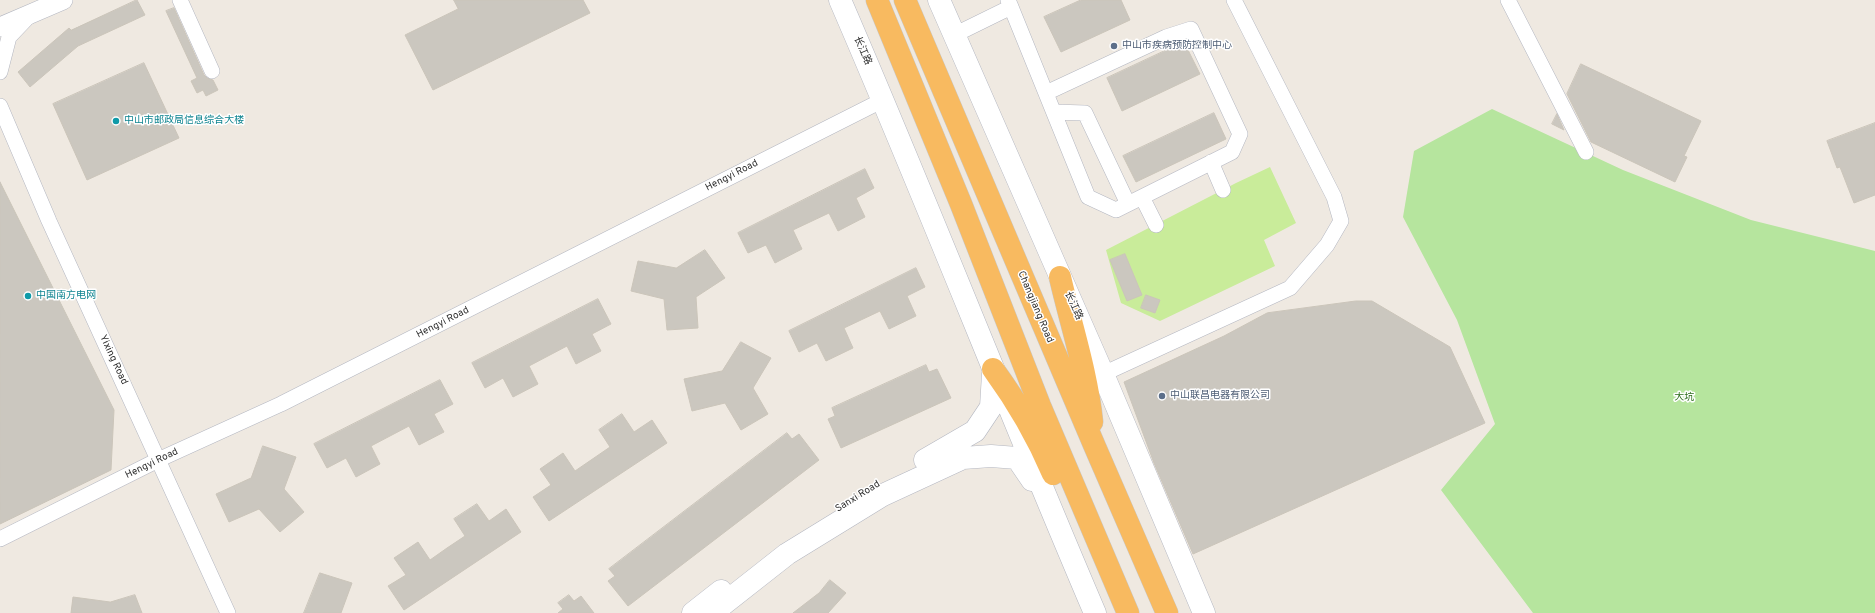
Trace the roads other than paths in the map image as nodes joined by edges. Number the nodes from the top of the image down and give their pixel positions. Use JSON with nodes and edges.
{"nodes":[{"id":1,"x":63,"y":0,"type":"edge"},
{"id":2,"x":180,"y":0,"type":"edge"},
{"id":3,"x":840,"y":0,"type":"edge"},
{"id":4,"x":877,"y":0,"type":"edge"},
{"id":5,"x":905,"y":0,"type":"edge"},
{"id":6,"x":939,"y":0,"type":"edge"},
{"id":7,"x":1234,"y":0,"type":"edge"},
{"id":8,"x":1508,"y":0,"type":"edge"},
{"id":9,"x":1009,"y":4,"type":"edge"},
{"id":10,"x":32,"y":13,"type":"junction"},
{"id":11,"x":0,"y":27,"type":"edge"},
{"id":12,"x":954,"y":35,"type":"junction"},
{"id":13,"x":212,"y":71,"type":"dead end"},
{"id":14,"x":0,"y":72,"type":"edge"},
{"id":15,"x":1046,"y":93,"type":"junction"},
{"id":16,"x":883,"y":100,"type":"junction"},
{"id":17,"x":0,"y":106,"type":"edge"},
{"id":18,"x":1054,"y":112,"type":"junction"},
{"id":19,"x":1586,"y":152,"type":"dead end"},
{"id":20,"x":1211,"y":162,"type":"junction"},
{"id":21,"x":1222,"y":190,"type":"dead end"},
{"id":22,"x":1142,"y":197,"type":"junction"},
{"id":23,"x":1128,"y":204,"type":"junction"},
{"id":24,"x":1156,"y":225,"type":"dead end"},
{"id":25,"x":1060,"y":276,"type":"junction"},
{"id":26,"x":993,"y":369,"type":"junction"},
{"id":27,"x":1103,"y":374,"type":"junction"},
{"id":28,"x":1094,"y":447,"type":"junction"},
{"id":29,"x":158,"y":460,"type":"junction"},
{"id":30,"x":1050,"y":506,"type":"junction"},
{"id":31,"x":0,"y":539,"type":"edge"},
{"id":32,"x":1097,"y":539,"type":"junction"},
{"id":33,"x":228,"y":613,"type":"edge"},
{"id":34,"x":693,"y":613,"type":"edge"},
{"id":35,"x":712,"y":613,"type":"edge"},
{"id":36,"x":1095,"y":613,"type":"edge"},
{"id":37,"x":1128,"y":613,"type":"edge"},
{"id":38,"x":1167,"y":613,"type":"edge"},
{"id":39,"x":1204,"y":613,"type":"edge"}],
"edges":[{"from":1,"to":10,"type":"street"},
{"from":2,"to":13,"type":"street"},
{"from":3,"to":16,"type":"main road","name":"长江路"},
{"from":4,"to":32,"type":"highway"},
{"from":5,"to":28,"type":"highway","name":"Changjiang Road"},
{"from":6,"to":12,"type":"main road","name":"长江路"},
{"from":7,"to":27,"type":"street"},
{"from":8,"to":19,"type":"street"},
{"from":9,"to":12,"type":"street"},
{"from":9,"to":15,"type":"street"},
{"from":10,"to":11,"type":"street"},
{"from":10,"to":14,"type":"street"},
{"from":12,"to":25,"type":"main road","name":"长江路"},
{"from":15,"to":18,"type":"street"},
{"from":15,"to":20,"type":"street"},
{"from":16,"to":26,"type":"main road","name":"长江路"},
{"from":16,"to":29,"type":"street","name":"Hengyi Road"},
{"from":17,"to":29,"type":"street","name":"Yixing Road"},
{"from":18,"to":23,"type":"street"},
{"from":18,"to":23,"type":"street"},
{"from":20,"to":21,"type":"street"},
{"from":20,"to":22,"type":"street"},
{"from":22,"to":23,"type":"street"},
{"from":22,"to":24,"type":"street"},
{"from":25,"to":27,"type":"main road","name":"长江路"},
{"from":25,"to":28,"type":"highway"},
{"from":26,"to":30,"type":"main road","name":"长江路"},
{"from":26,"to":32,"type":"highway"},
{"from":26,"to":34,"type":"main road","name":"Sanxi Road"},
{"from":27,"to":39,"type":"main road","name":"长江路"},
{"from":28,"to":38,"type":"highway","name":"Changjiang Road"},
{"from":29,"to":31,"type":"street","name":"Hengyi Road"},
{"from":29,"to":33,"type":"street","name":"Yixing Road"},
{"from":30,"to":35,"type":"main road","name":"Sanxi Road"},
{"from":30,"to":36,"type":"main road","name":"长江路"},
{"from":32,"to":37,"type":"highway"}]}
